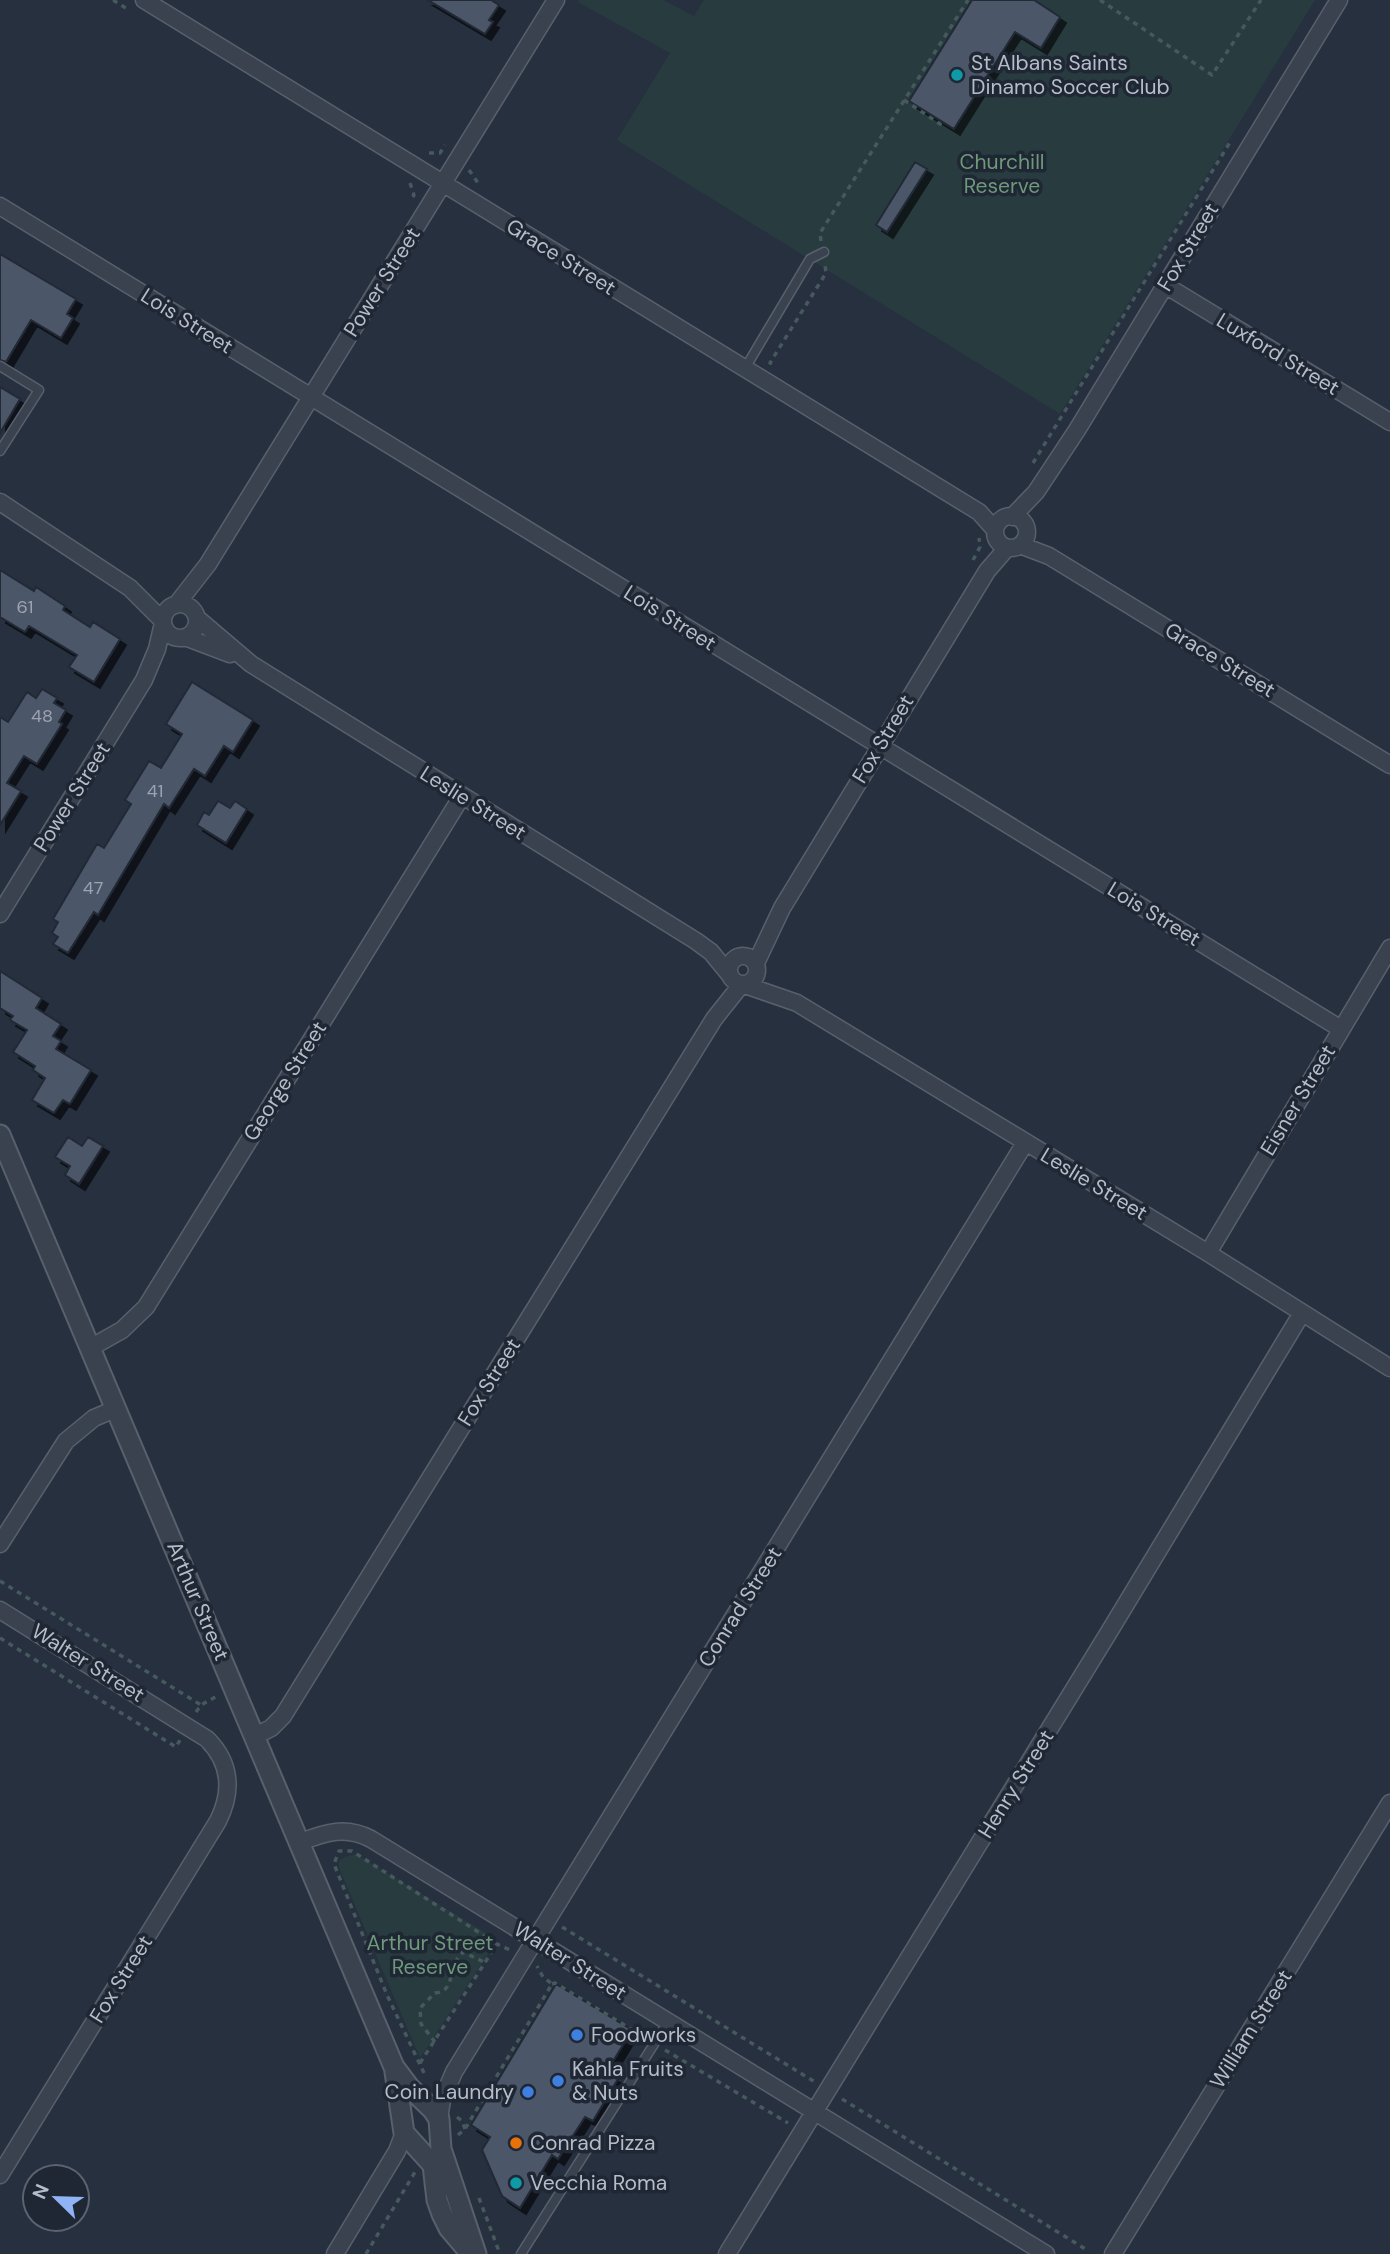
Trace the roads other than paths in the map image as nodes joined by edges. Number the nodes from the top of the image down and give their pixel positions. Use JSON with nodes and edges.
{"nodes":[{"id":1,"x":144,"y":0,"type":"edge"},
{"id":2,"x":556,"y":0,"type":"edge"},
{"id":3,"x":1339,"y":0,"type":"edge"},
{"id":4,"x":442,"y":184,"type":"junction"},
{"id":5,"x":0,"y":206,"type":"edge"},
{"id":6,"x":824,"y":252,"type":"road end"},
{"id":7,"x":1165,"y":285,"type":"junction"},
{"id":8,"x":0,"y":366,"type":"edge"},
{"id":9,"x":744,"y":370,"type":"junction"},
{"id":10,"x":311,"y":397,"type":"junction"},
{"id":11,"x":1390,"y":422,"type":"edge"},
{"id":12,"x":0,"y":451,"type":"edge"},
{"id":13,"x":0,"y":502,"type":"edge"},
{"id":14,"x":1005,"y":529,"type":"junction"},
{"id":15,"x":208,"y":564,"type":"junction"},
{"id":16,"x":130,"y":588,"type":"junction"},
{"id":17,"x":175,"y":606,"type":"junction"},
{"id":18,"x":196,"y":617,"type":"junction"},
{"id":19,"x":163,"y":622,"type":"junction"},
{"id":20,"x":184,"y":638,"type":"junction"},
{"id":21,"x":251,"y":664,"type":"junction"},
{"id":22,"x":144,"y":680,"type":"junction"},
{"id":23,"x":879,"y":746,"type":"junction"},
{"id":24,"x":1390,"y":765,"type":"edge"},
{"id":25,"x":462,"y":796,"type":"junction"},
{"id":26,"x":0,"y":914,"type":"edge"},
{"id":27,"x":696,"y":941,"type":"junction"},
{"id":28,"x":1390,"y":948,"type":"edge"},
{"id":29,"x":749,"y":961,"type":"junction"},
{"id":30,"x":736,"y":980,"type":"junction"},
{"id":31,"x":797,"y":1003,"type":"junction"},
{"id":32,"x":1341,"y":1029,"type":"junction"},
{"id":33,"x":0,"y":1135,"type":"edge"},
{"id":34,"x":1025,"y":1143,"type":"junction"},
{"id":35,"x":1208,"y":1253,"type":"junction"},
{"id":36,"x":1302,"y":1313,"type":"junction"},
{"id":37,"x":90,"y":1349,"type":"junction"},
{"id":38,"x":1390,"y":1367,"type":"edge"},
{"id":39,"x":115,"y":1409,"type":"junction"},
{"id":40,"x":0,"y":1544,"type":"edge"},
{"id":41,"x":0,"y":1610,"type":"edge"},
{"id":42,"x":256,"y":1736,"type":"junction"},
{"id":43,"x":228,"y":1778,"type":"joint"},
{"id":44,"x":1390,"y":1804,"type":"edge"},
{"id":45,"x":301,"y":1842,"type":"junction"},
{"id":46,"x":536,"y":1939,"type":"junction"},
{"id":47,"x":668,"y":2022,"type":"junction"},
{"id":48,"x":394,"y":2067,"type":"junction"},
{"id":49,"x":454,"y":2072,"type":"junction"},
{"id":50,"x":424,"y":2095,"type":"junction"},
{"id":51,"x":814,"y":2113,"type":"junction"},
{"id":52,"x":403,"y":2127,"type":"junction"},
{"id":53,"x":431,"y":2142,"type":"junction"},
{"id":54,"x":0,"y":2175,"type":"edge"},
{"id":55,"x":380,"y":2180,"type":"junction"},
{"id":56,"x":335,"y":2254,"type":"edge"},
{"id":57,"x":473,"y":2254,"type":"edge"},
{"id":58,"x":521,"y":2254,"type":"edge"},
{"id":59,"x":727,"y":2254,"type":"edge"},
{"id":60,"x":1046,"y":2254,"type":"edge"},
{"id":61,"x":1113,"y":2254,"type":"edge"}],
"edges":[{"from":1,"to":4,"type":"street","name":"Grace Street"},
{"from":2,"to":4,"type":"street","name":"Power Street"},
{"from":3,"to":7,"type":"street","name":"Fox Street"},
{"from":4,"to":9,"type":"street","name":"Grace Street"},
{"from":4,"to":10,"type":"street","name":"Power Street"},
{"from":5,"to":10,"type":"street","name":"Lois Street"},
{"from":6,"to":9,"type":"lane"},
{"from":7,"to":11,"type":"street","name":"Luxford Street"},
{"from":7,"to":14,"type":"street","name":"Fox Street"},
{"from":8,"to":12,"type":"lane"},
{"from":9,"to":14,"type":"street","name":"Grace Street"},
{"from":10,"to":15,"type":"street","name":"Power Street"},
{"from":10,"to":23,"type":"street","name":"Lois Street"},
{"from":13,"to":16,"type":"street"},
{"from":14,"to":23,"type":"street","name":"Fox Street"},
{"from":14,"to":24,"type":"street","name":"Grace Street"},
{"from":15,"to":17,"type":"street","name":"Power Street"},
{"from":15,"to":18,"type":"street","name":"Power Street"},
{"from":16,"to":17,"type":"street"},
{"from":16,"to":19,"type":"street"},
{"from":17,"to":18,"type":"street"},
{"from":17,"to":19,"type":"street"},
{"from":18,"to":20,"type":"street"},
{"from":18,"to":21,"type":"street","name":"Leslie Street"},
{"from":19,"to":20,"type":"street"},
{"from":19,"to":22,"type":"street","name":"Power Street"},
{"from":20,"to":21,"type":"street","name":"Leslie Street"},
{"from":20,"to":22,"type":"street","name":"Power Street"},
{"from":21,"to":25,"type":"street","name":"Leslie Street"},
{"from":22,"to":26,"type":"street","name":"Power Street"},
{"from":23,"to":29,"type":"street","name":"Fox Street"},
{"from":23,"to":32,"type":"street","name":"Lois Street"},
{"from":25,"to":27,"type":"street","name":"Leslie Street"},
{"from":25,"to":37,"type":"street","name":"George Street"},
{"from":27,"to":29,"type":"street","name":"Leslie Street"},
{"from":27,"to":30,"type":"street","name":"Leslie Street"},
{"from":28,"to":32,"type":"street","name":"Eisner Street"},
{"from":29,"to":30,"type":"street"},
{"from":29,"to":30,"type":"street"},
{"from":29,"to":31,"type":"street","name":"Leslie Street"},
{"from":30,"to":31,"type":"street","name":"Leslie Street"},
{"from":30,"to":42,"type":"street","name":"Fox Street"},
{"from":31,"to":34,"type":"street","name":"Leslie Street"},
{"from":32,"to":35,"type":"street","name":"Eisner Street"},
{"from":33,"to":37,"type":"street","name":"Arthur Street"},
{"from":34,"to":35,"type":"street","name":"Leslie Street"},
{"from":34,"to":46,"type":"street","name":"Conrad Street"},
{"from":35,"to":36,"type":"street","name":"Leslie Street"},
{"from":36,"to":38,"type":"street","name":"Leslie Street"},
{"from":36,"to":51,"type":"street","name":"Henry Street"},
{"from":37,"to":39,"type":"street","name":"Arthur Street"},
{"from":39,"to":40,"type":"street"},
{"from":39,"to":42,"type":"street","name":"Arthur Street"},
{"from":41,"to":43,"type":"street","name":"Walter Street"},
{"from":42,"to":45,"type":"street","name":"Arthur Street"},
{"from":43,"to":54,"type":"street","name":"Fox Street"},
{"from":44,"to":61,"type":"street","name":"William Street"},
{"from":45,"to":46,"type":"street","name":"Walter Street"},
{"from":45,"to":48,"type":"street","name":"Arthur Street"},
{"from":46,"to":47,"type":"street","name":"Walter Street"},
{"from":46,"to":49,"type":"street","name":"Conrad Street"},
{"from":47,"to":51,"type":"street","name":"Walter Street"},
{"from":47,"to":58,"type":"lane"},
{"from":48,"to":50,"type":"street","name":"Arthur Street"},
{"from":48,"to":52,"type":"street","name":"Arthur Street"},
{"from":49,"to":50,"type":"street","name":"Conrad Street"},
{"from":49,"to":53,"type":"street","name":"Conrad Street"},
{"from":50,"to":52,"type":"street"},
{"from":50,"to":53,"type":"street","name":"Arthur Street"},
{"from":51,"to":59,"type":"street","name":"Henry Street"},
{"from":51,"to":60,"type":"street","name":"Walter Street"},
{"from":52,"to":53,"type":"street"},
{"from":52,"to":55,"type":"street"},
{"from":53,"to":55,"type":"street"},
{"from":53,"to":57,"type":"street"},
{"from":55,"to":56,"type":"street"}]}
